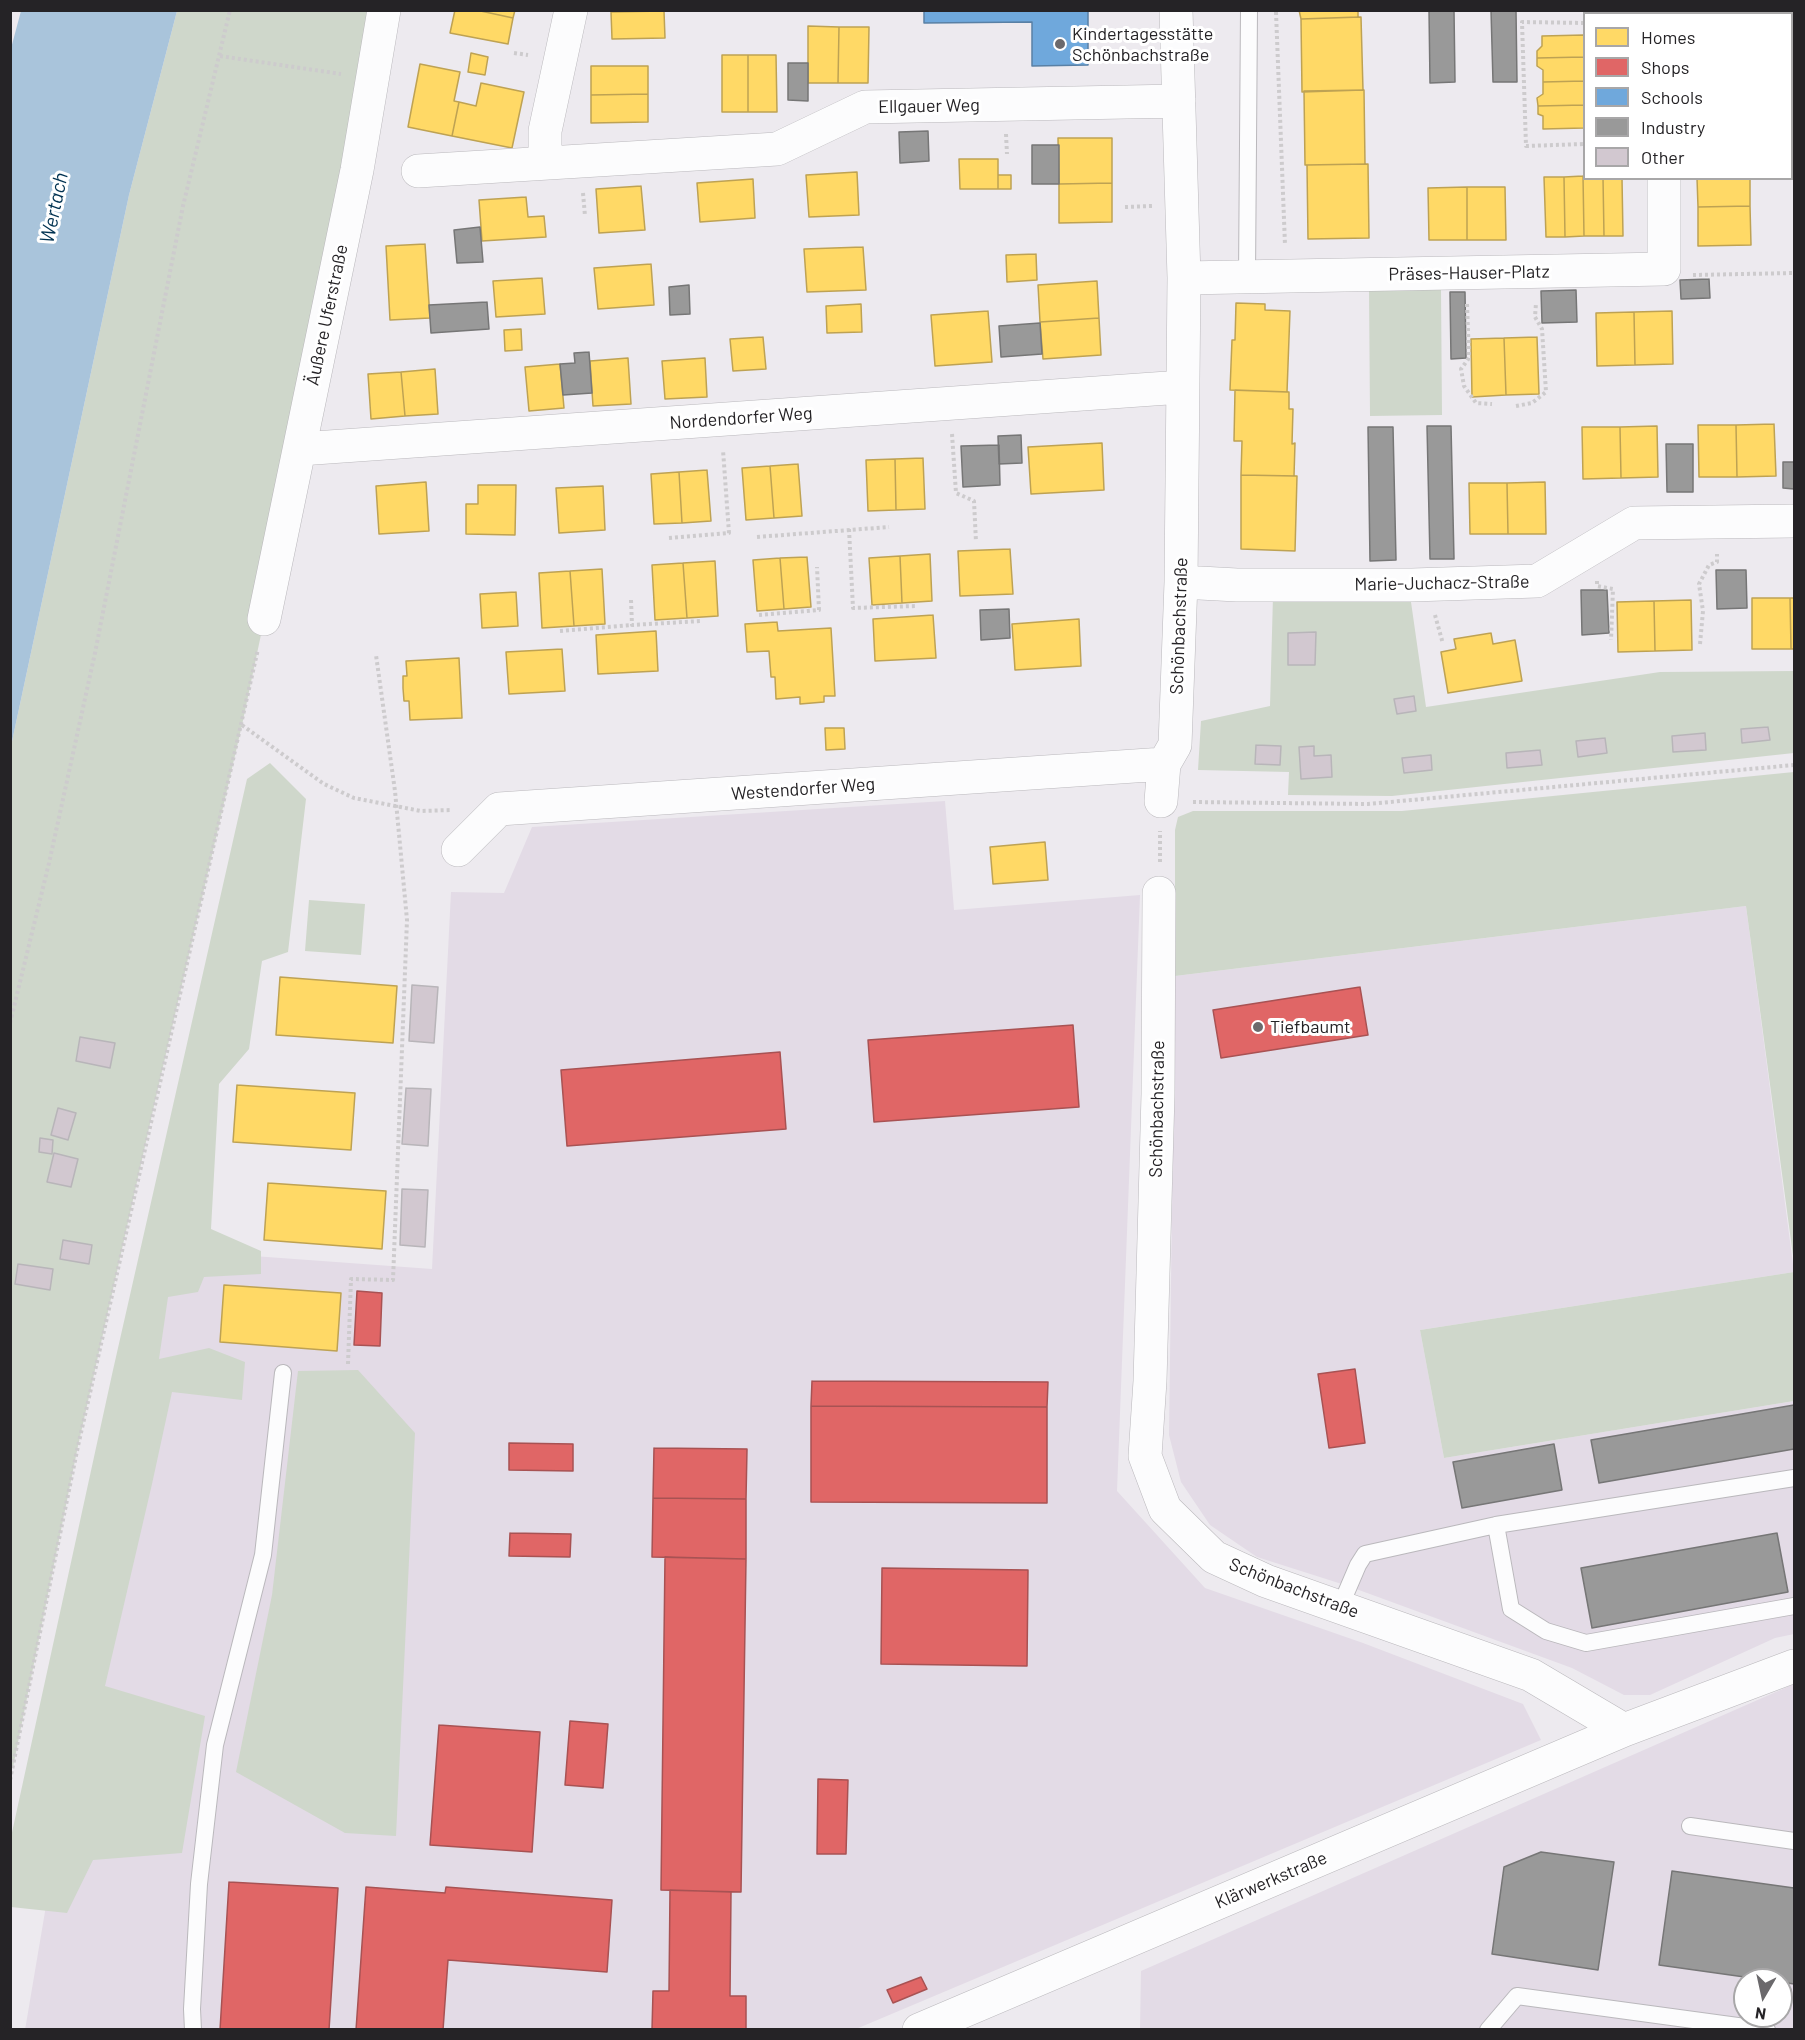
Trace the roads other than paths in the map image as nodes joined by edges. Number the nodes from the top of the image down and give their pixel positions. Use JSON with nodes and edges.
{"nodes":[{"id":1,"x":384,"y":10,"type":"edge"},
{"id":2,"x":571,"y":10,"type":"edge"},
{"id":3,"x":1176,"y":10,"type":"edge"},
{"id":4,"x":1249,"y":10,"type":"edge"},
{"id":5,"x":1179,"y":101,"type":"junction"},
{"id":6,"x":545,"y":162,"type":"junction"},
{"id":7,"x":418,"y":171,"type":"dead end"},
{"id":8,"x":1664,"y":180,"type":"edge"},
{"id":9,"x":1247,"y":276,"type":"junction"},
{"id":10,"x":1184,"y":278,"type":"junction"},
{"id":11,"x":1182,"y":387,"type":"junction"},
{"id":12,"x":300,"y":449,"type":"junction"},
{"id":13,"x":1794,"y":521,"type":"edge"},
{"id":14,"x":1181,"y":582,"type":"junction"},
{"id":15,"x":264,"y":619,"type":"road end"},
{"id":16,"x":1164,"y":764,"type":"junction"},
{"id":17,"x":1161,"y":801,"type":"road end"},
{"id":18,"x":458,"y":850,"type":"dead end"},
{"id":19,"x":1159,"y":893,"type":"road end"},
{"id":20,"x":283,"y":1373,"type":"dead end"},
{"id":21,"x":1794,"y":1478,"type":"edge"},
{"id":22,"x":1496,"y":1525,"type":"junction"},
{"id":23,"x":1794,"y":1606,"type":"edge"},
{"id":24,"x":1340,"y":1607,"type":"junction"},
{"id":25,"x":1794,"y":1666,"type":"edge"},
{"id":26,"x":1624,"y":1730,"type":"junction"},
{"id":27,"x":1690,"y":1826,"type":"dead end"},
{"id":28,"x":1794,"y":1841,"type":"edge"},
{"id":29,"x":194,"y":2030,"type":"edge"},
{"id":30,"x":919,"y":2030,"type":"edge"},
{"id":31,"x":1488,"y":2030,"type":"edge"},
{"id":32,"x":1767,"y":2030,"type":"edge"}],
"edges":[{"from":1,"to":12,"type":"street","name":"Äußere Uferstraße"},
{"from":2,"to":6,"type":"street"},
{"from":3,"to":5,"type":"street","name":"Schönbachstraße"},
{"from":4,"to":9,"type":"lane"},
{"from":5,"to":6,"type":"street","name":"Ellgauer Weg"},
{"from":5,"to":10,"type":"street","name":"Schönbachstraße"},
{"from":6,"to":7,"type":"street","name":"Ellgauer Weg"},
{"from":8,"to":9,"type":"street","name":"Präses-Hauser-Platz"},
{"from":9,"to":10,"type":"street","name":"Präses-Hauser-Platz"},
{"from":10,"to":11,"type":"street","name":"Schönbachstraße"},
{"from":11,"to":12,"type":"street","name":"Nordendorfer Weg"},
{"from":11,"to":14,"type":"street","name":"Schönbachstraße"},
{"from":12,"to":15,"type":"street","name":"Äußere Uferstraße"},
{"from":13,"to":14,"type":"street","name":"Marie-Juchacz-Straße"},
{"from":14,"to":16,"type":"street","name":"Schönbachstraße"},
{"from":16,"to":17,"type":"street","name":"Schönbachstraße"},
{"from":16,"to":18,"type":"street","name":"Westendorfer Weg"},
{"from":19,"to":24,"type":"street","name":"Schönbachstraße"},
{"from":20,"to":29,"type":"lane"},
{"from":21,"to":22,"type":"lane"},
{"from":22,"to":23,"type":"lane"},
{"from":22,"to":24,"type":"lane"},
{"from":24,"to":26,"type":"street","name":"Schönbachstraße"},
{"from":25,"to":26,"type":"street"},
{"from":26,"to":30,"type":"street","name":"Klärwerkstraße"},
{"from":27,"to":28,"type":"lane"},
{"from":31,"to":32,"type":"lane"}]}
